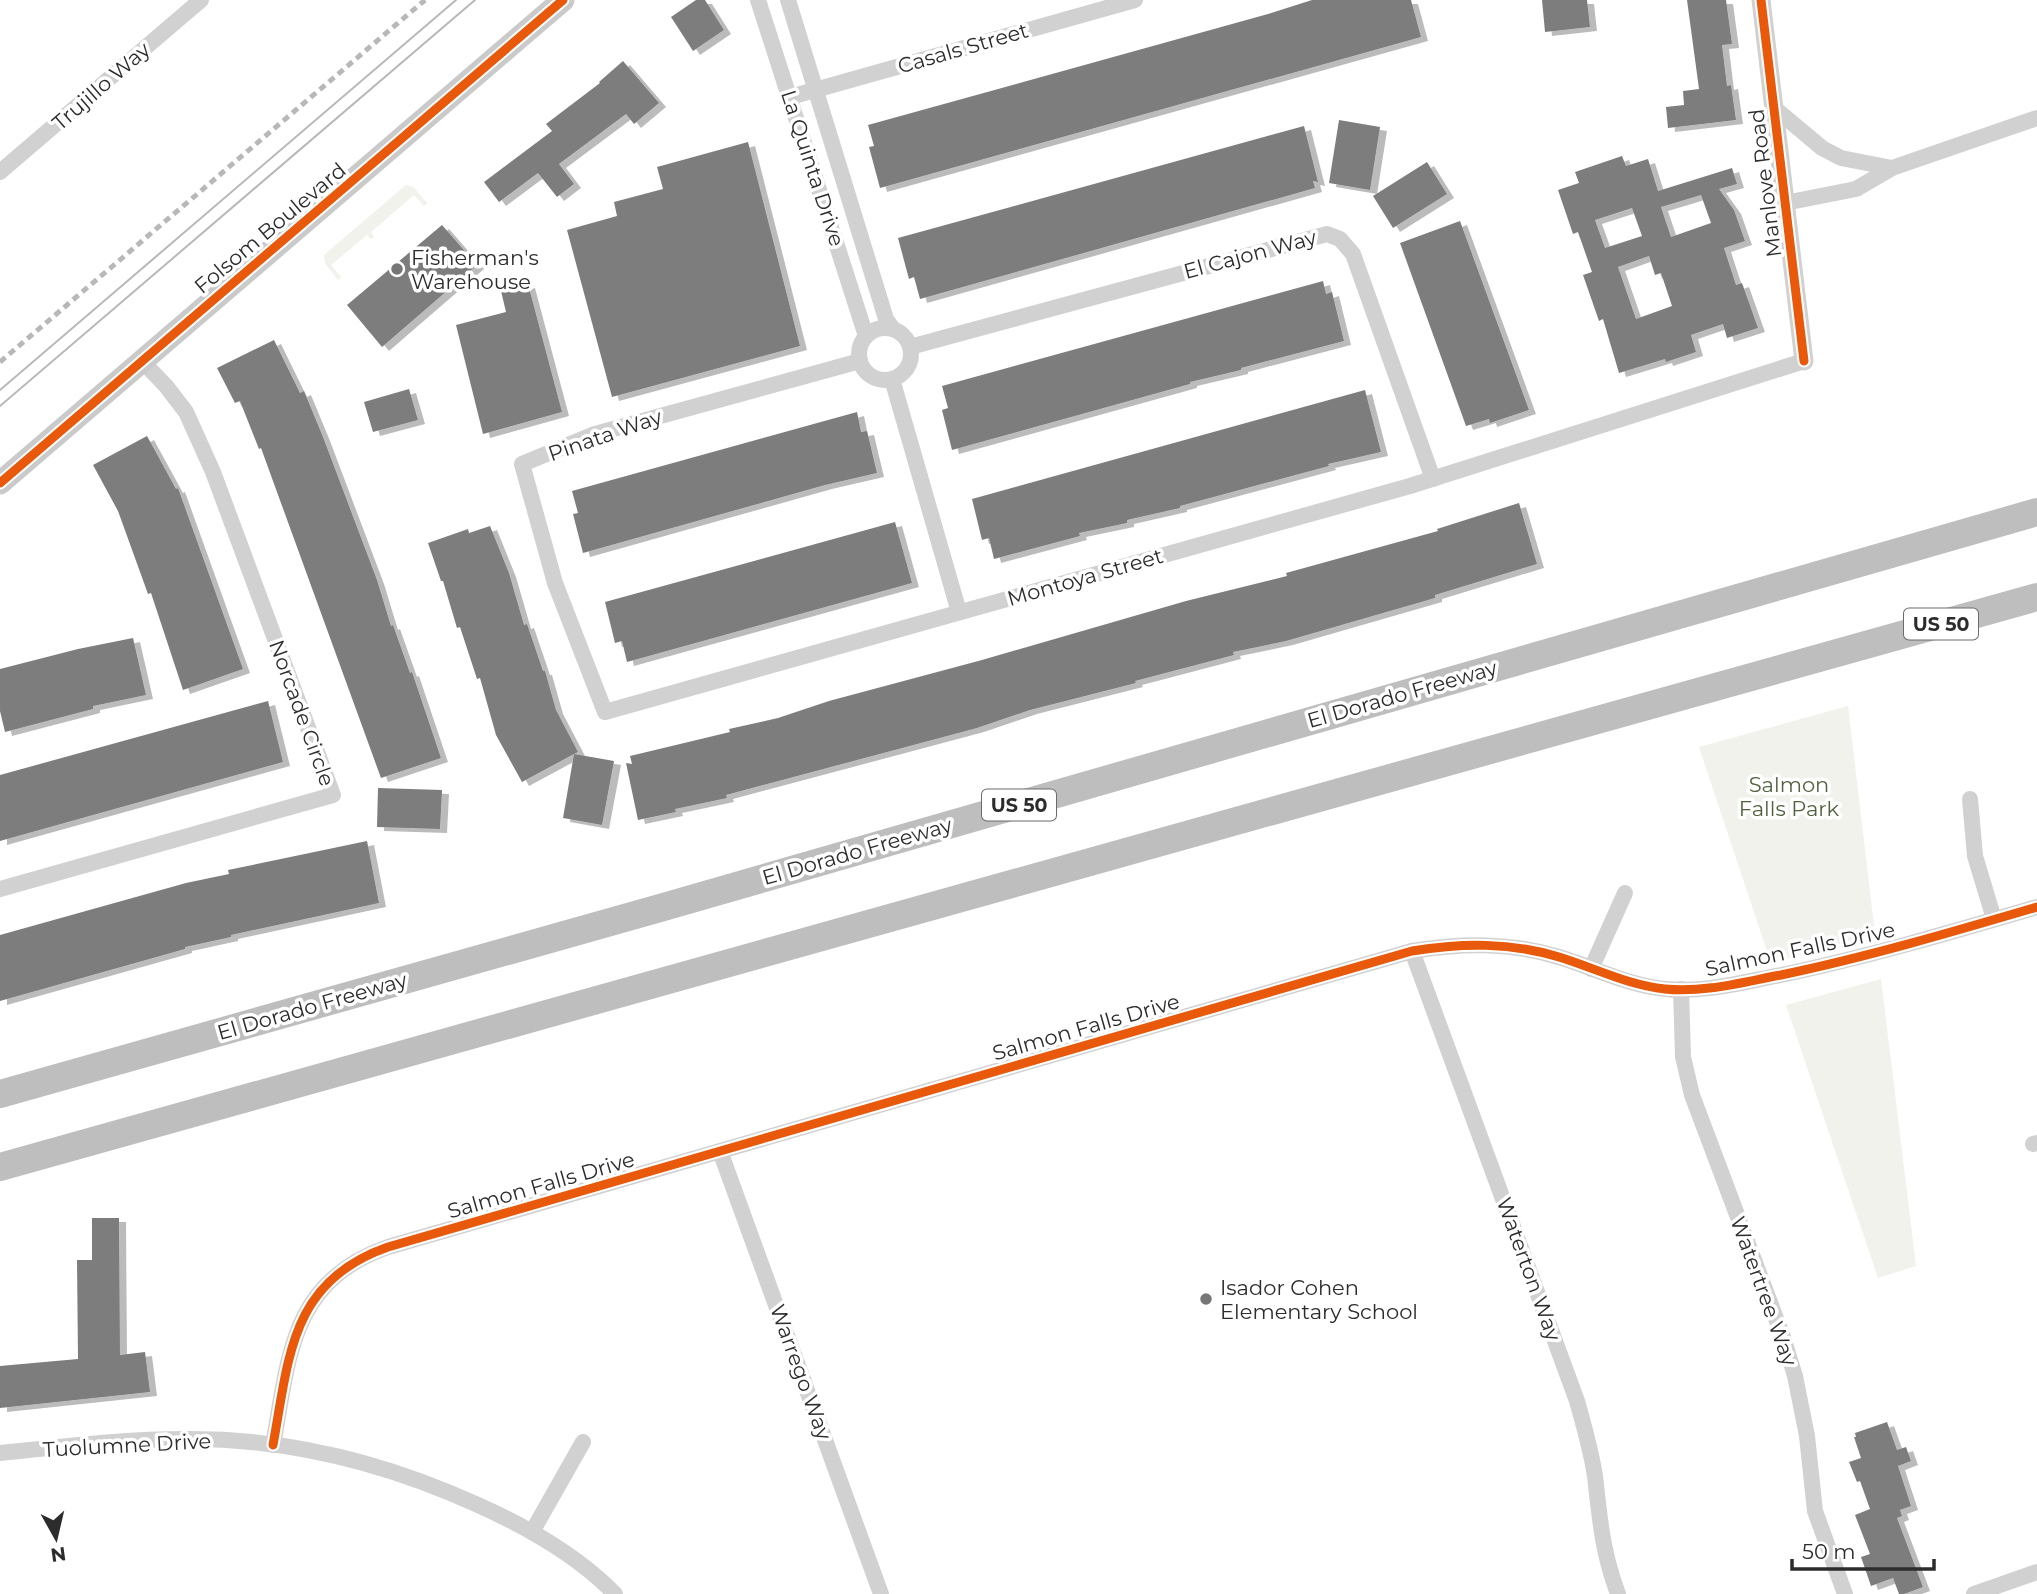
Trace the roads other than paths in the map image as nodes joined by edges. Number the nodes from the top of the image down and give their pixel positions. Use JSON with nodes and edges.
{"nodes":[{"id":1,"x":201,"y":0,"type":"edge"},
{"id":2,"x":563,"y":0,"type":"edge"},
{"id":3,"x":758,"y":0,"type":"edge"},
{"id":4,"x":788,"y":0,"type":"edge"},
{"id":5,"x":1136,"y":0,"type":"edge"},
{"id":6,"x":1761,"y":0,"type":"edge"},
{"id":7,"x":816,"y":90,"type":"junction"},
{"id":8,"x":790,"y":97,"type":"junction"},
{"id":9,"x":1773,"y":107,"type":"junction"},
{"id":10,"x":2037,"y":118,"type":"edge"},
{"id":11,"x":1892,"y":168,"type":"junction"},
{"id":12,"x":0,"y":172,"type":"edge"},
{"id":13,"x":1785,"y":203,"type":"junction"},
{"id":14,"x":893,"y":329,"type":"junction"},
{"id":15,"x":866,"y":336,"type":"junction"},
{"id":16,"x":910,"y":347,"type":"junction"},
{"id":17,"x":142,"y":361,"type":"junction"},
{"id":18,"x":860,"y":361,"type":"junction"},
{"id":19,"x":1804,"y":361,"type":"joint"},
{"id":20,"x":892,"y":379,"type":"junction"},
{"id":21,"x":1564,"y":437,"type":"joint"},
{"id":22,"x":1433,"y":479,"type":"junction"},
{"id":23,"x":0,"y":483,"type":"edge"},
{"id":24,"x":2037,"y":512,"type":"edge"},
{"id":25,"x":2037,"y":597,"type":"edge"},
{"id":26,"x":959,"y":612,"type":"junction"},
{"id":27,"x":605,"y":712,"type":"joint"},
{"id":28,"x":1970,"y":799,"type":"dead end"},
{"id":29,"x":0,"y":889,"type":"edge"},
{"id":30,"x":1625,"y":892,"type":"dead end"},
{"id":31,"x":2037,"y":907,"type":"edge"},
{"id":32,"x":1994,"y":919,"type":"junction"},
{"id":33,"x":1412,"y":951,"type":"junction"},
{"id":34,"x":1591,"y":969,"type":"junction"},
{"id":35,"x":1682,"y":989,"type":"junction"},
{"id":36,"x":0,"y":1094,"type":"edge"},
{"id":37,"x":720,"y":1151,"type":"junction"},
{"id":38,"x":0,"y":1167,"type":"edge"},
{"id":39,"x":583,"y":1442,"type":"dead end"},
{"id":40,"x":273,"y":1445,"type":"junction"},
{"id":41,"x":0,"y":1453,"type":"edge"},
{"id":42,"x":531,"y":1532,"type":"junction"},
{"id":43,"x":2037,"y":1572,"type":"edge"},
{"id":44,"x":615,"y":1594,"type":"edge"},
{"id":45,"x":881,"y":1594,"type":"edge"},
{"id":46,"x":1618,"y":1594,"type":"edge"},
{"id":47,"x":1845,"y":1594,"type":"edge"},
{"id":48,"x":1975,"y":1594,"type":"edge"}],
"edges":[{"from":1,"to":12,"type":"street","name":"Trujillo Way"},
{"from":2,"to":17,"type":"main road","name":"Folsom Boulevard"},
{"from":3,"to":8,"type":"street","name":"La Quinta Drive"},
{"from":4,"to":7,"type":"street","name":"La Quinta Drive"},
{"from":5,"to":7,"type":"street","name":"Casals Street"},
{"from":6,"to":9,"type":"street","name":"Manlove Road"},
{"from":7,"to":8,"type":"street","name":"Casals Street"},
{"from":7,"to":14,"type":"street","name":"La Quinta Drive"},
{"from":8,"to":15,"type":"street","name":"La Quinta Drive"},
{"from":9,"to":11,"type":"street"},
{"from":9,"to":13,"type":"street","name":"Manlove Road"},
{"from":10,"to":11,"type":"street"},
{"from":11,"to":13,"type":"street"},
{"from":13,"to":19,"type":"street","name":"Manlove Road"},
{"from":14,"to":15,"type":"street"},
{"from":14,"to":16,"type":"street"},
{"from":15,"to":18,"type":"street"},
{"from":16,"to":20,"type":"street"},
{"from":16,"to":22,"type":"street","name":"El Cajon Way"},
{"from":17,"to":23,"type":"main road","name":"Folsom Boulevard"},
{"from":17,"to":29,"type":"street","name":"Norcade Circle"},
{"from":18,"to":20,"type":"street"},
{"from":18,"to":27,"type":"street","name":"Pinata Way"},
{"from":19,"to":21,"type":"street","name":"Manlove Road"},
{"from":20,"to":26,"type":"street"},
{"from":21,"to":22,"type":"street","name":"Montoya Street"},
{"from":22,"to":26,"type":"street","name":"Montoya Street"},
{"from":24,"to":36,"type":"highway","name":"El Dorado Freeway","number":"US 50"},
{"from":25,"to":38,"type":"highway","number":"US 50"},
{"from":26,"to":27,"type":"street","name":"Montoya Street"},
{"from":28,"to":32,"type":"street"},
{"from":30,"to":34,"type":"street"},
{"from":31,"to":32,"type":"street","name":"Salmon Falls Drive"},
{"from":32,"to":35,"type":"street","name":"Salmon Falls Drive"},
{"from":33,"to":34,"type":"street","name":"Salmon Falls Drive"},
{"from":33,"to":37,"type":"street","name":"Salmon Falls Drive"},
{"from":33,"to":46,"type":"street","name":"Waterton Way"},
{"from":34,"to":35,"type":"street","name":"Salmon Falls Drive"},
{"from":35,"to":47,"type":"street","name":"Watertree Way"},
{"from":37,"to":40,"type":"street","name":"Salmon Falls Drive"},
{"from":37,"to":45,"type":"street","name":"Warrego Way"},
{"from":39,"to":42,"type":"street"},
{"from":40,"to":41,"type":"street","name":"Tuolumne Drive"},
{"from":40,"to":42,"type":"street","name":"Tuolumne Drive"},
{"from":42,"to":44,"type":"street","name":"Tuolumne Drive"},
{"from":43,"to":48,"type":"street"}]}
